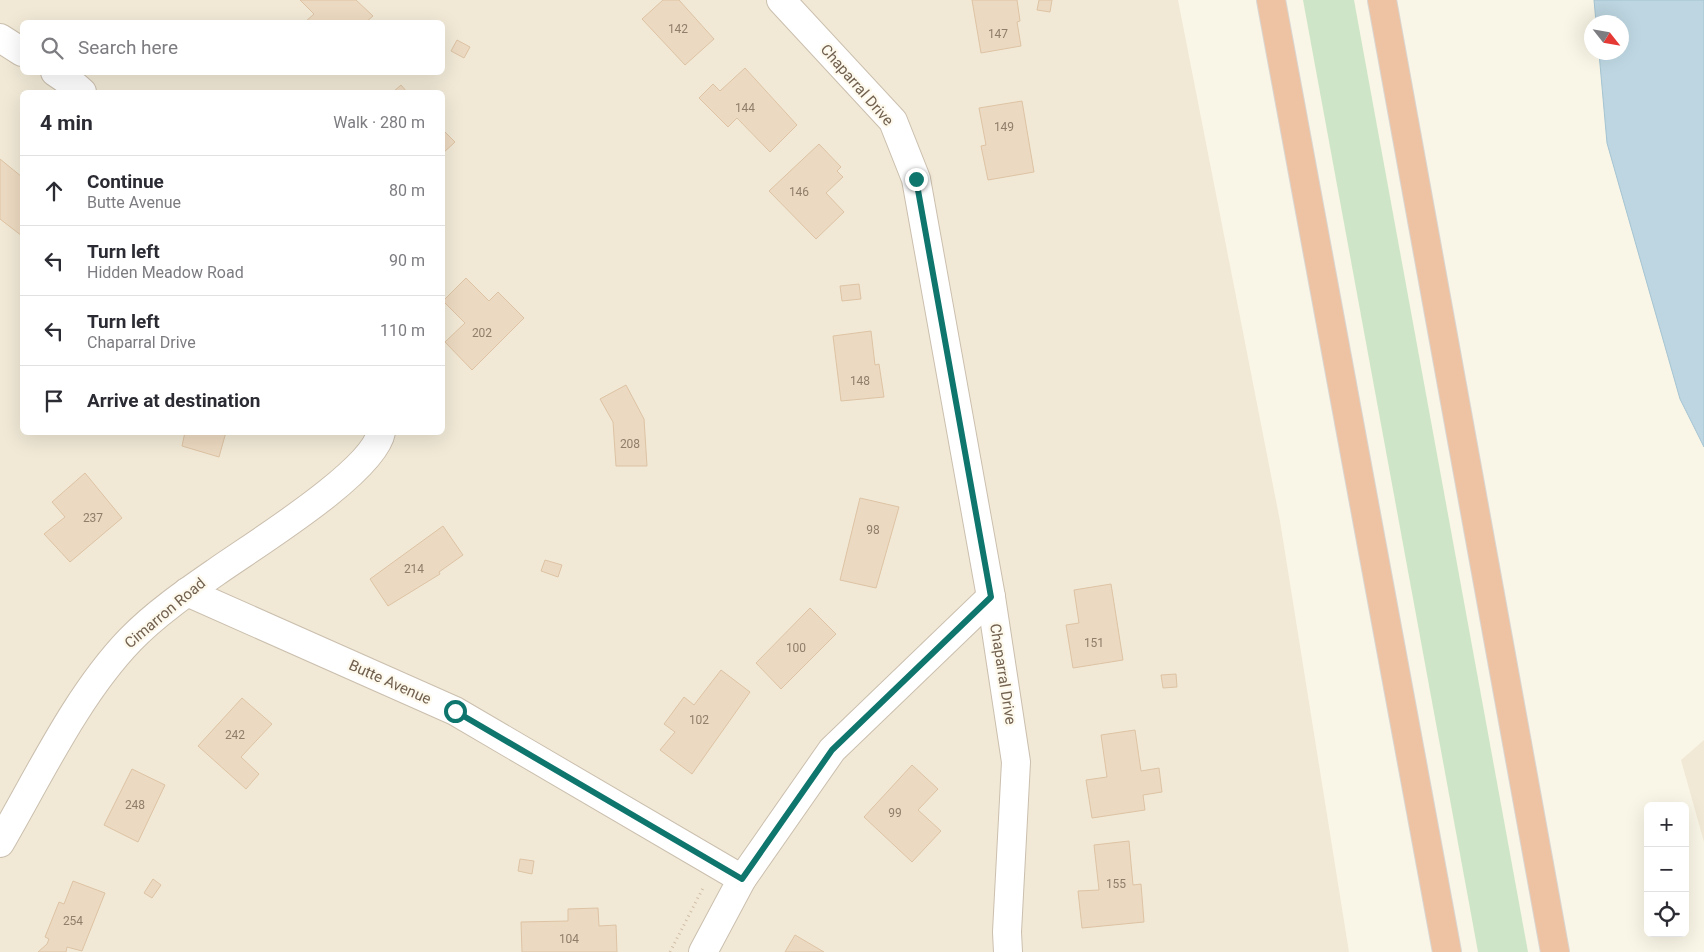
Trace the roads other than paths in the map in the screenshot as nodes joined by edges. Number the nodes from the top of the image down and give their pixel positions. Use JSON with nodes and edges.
{"nodes":[{"id":1,"x":781,"y":0,"type":"edge"},
{"id":2,"x":1271,"y":0,"type":"edge"},
{"id":3,"x":1382,"y":0,"type":"edge"},
{"id":4,"x":0,"y":38,"type":"edge"},
{"id":5,"x":20,"y":51,"type":"edge"},
{"id":6,"x":59,"y":75,"type":"edge"},
{"id":7,"x":79,"y":90,"type":"edge"},
{"id":8,"x":380,"y":435,"type":"edge"},
{"id":9,"x":187,"y":592,"type":"junction"},
{"id":10,"x":991,"y":597,"type":"junction"},
{"id":11,"x":0,"y":843,"type":"edge"},
{"id":12,"x":742,"y":879,"type":"junction"},
{"id":13,"x":702,"y":952,"type":"edge"},
{"id":14,"x":1008,"y":952,"type":"edge"},
{"id":15,"x":1447,"y":952,"type":"edge"},
{"id":16,"x":1555,"y":952,"type":"edge"}],
"edges":[{"from":1,"to":10,"type":"street","name":"Chaparral Drive"},
{"from":2,"to":15,"type":"highway"},
{"from":3,"to":16,"type":"highway"},
{"from":4,"to":5,"type":"street"},
{"from":6,"to":7,"type":"street"},
{"from":8,"to":9,"type":"street","name":"Cimarron Road"},
{"from":9,"to":11,"type":"street","name":"Cimarron Road"},
{"from":9,"to":12,"type":"street","name":"Butte Avenue"},
{"from":10,"to":12,"type":"street"},
{"from":10,"to":14,"type":"street","name":"Chaparral Drive"},
{"from":12,"to":13,"type":"street"}]}
